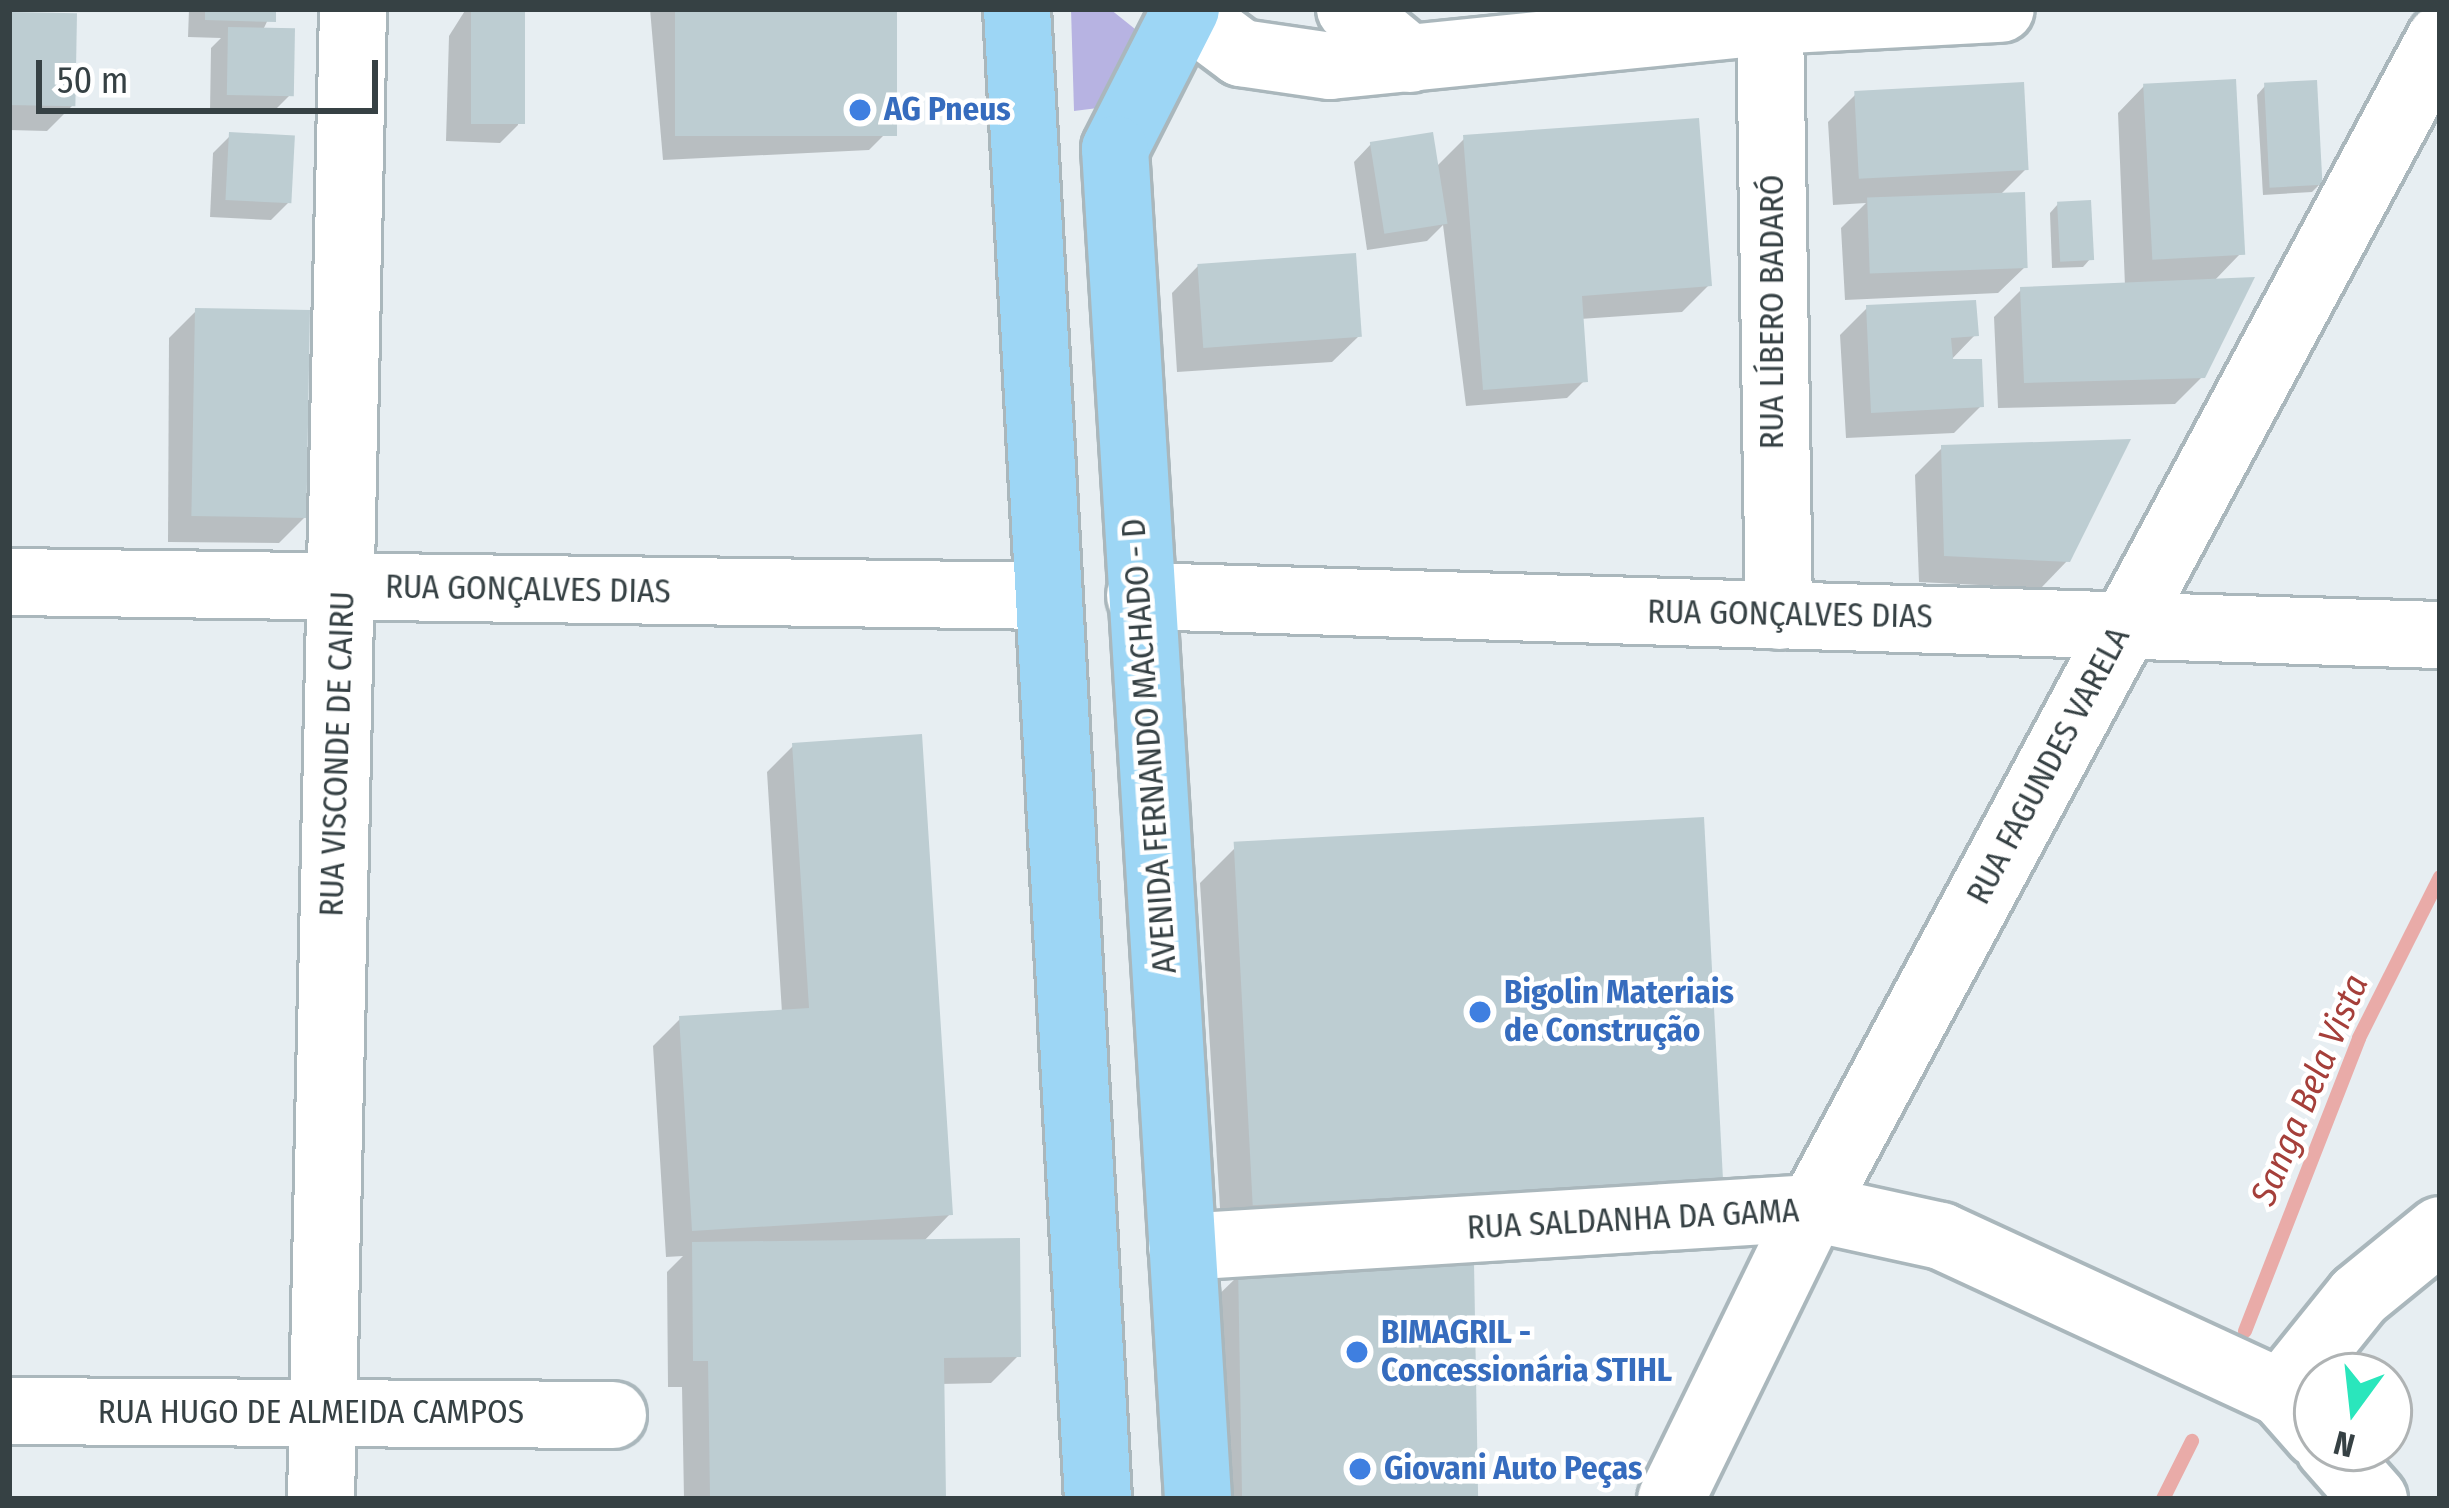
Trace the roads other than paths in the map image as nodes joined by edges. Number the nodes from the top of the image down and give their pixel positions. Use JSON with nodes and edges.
{"nodes":[{"id":1,"x":353,"y":9,"type":"edge"},
{"id":2,"x":1016,"y":9,"type":"edge"},
{"id":3,"x":1350,"y":9,"type":"edge"},
{"id":4,"x":2000,"y":9,"type":"edge"},
{"id":5,"x":1185,"y":10,"type":"edge"},
{"id":6,"x":1774,"y":15,"type":"edge"},
{"id":7,"x":2440,"y":40,"type":"edge"},
{"id":8,"x":1410,"y":59,"type":"junction"},
{"id":9,"x":9,"y":582,"type":"edge"},
{"id":10,"x":343,"y":588,"type":"junction"},
{"id":11,"x":1046,"y":596,"type":"junction"},
{"id":12,"x":1140,"y":596,"type":"junction"},
{"id":13,"x":1779,"y":616,"type":"junction"},
{"id":14,"x":2126,"y":622,"type":"junction"},
{"id":15,"x":2440,"y":635,"type":"edge"},
{"id":16,"x":1813,"y":1208,"type":"junction"},
{"id":17,"x":2440,"y":1230,"type":"edge"},
{"id":18,"x":1182,"y":1247,"type":"junction"},
{"id":19,"x":1084,"y":1253,"type":"junction"},
{"id":20,"x":2331,"y":1352,"type":"edge"},
{"id":21,"x":9,"y":1411,"type":"edge"},
{"id":22,"x":2293,"y":1411,"type":"edge"},
{"id":23,"x":318,"y":1413,"type":"junction"},
{"id":24,"x":613,"y":1415,"type":"dead end"},
{"id":25,"x":2350,"y":1472,"type":"edge"},
{"id":26,"x":321,"y":1499,"type":"edge"},
{"id":27,"x":1098,"y":1499,"type":"edge"},
{"id":28,"x":1198,"y":1499,"type":"edge"},
{"id":29,"x":1671,"y":1499,"type":"edge"},
{"id":30,"x":2374,"y":1499,"type":"edge"}],
"edges":[{"from":1,"to":10,"type":"street","name":"RUA VISCONDE DE CAIRU"},
{"from":2,"to":11,"type":"main road"},
{"from":3,"to":8,"type":"street"},
{"from":4,"to":6,"type":"street"},
{"from":5,"to":8,"type":"street"},
{"from":5,"to":12,"type":"main road","name":"AVENIDA FERNANDO MACHADO - D"},
{"from":6,"to":8,"type":"street"},
{"from":6,"to":13,"type":"street","name":"RUA LÍBERO BADARÓ"},
{"from":7,"to":14,"type":"street","name":"RUA FAGUNDES VARELA"},
{"from":9,"to":10,"type":"street","name":"RUA GONÇALVES DIAS"},
{"from":10,"to":11,"type":"street","name":"RUA GONÇALVES DIAS"},
{"from":10,"to":23,"type":"street","name":"RUA VISCONDE DE CAIRU"},
{"from":11,"to":19,"type":"main road"},
{"from":12,"to":13,"type":"street","name":"RUA GONÇALVES DIAS"},
{"from":12,"to":18,"type":"main road","name":"AVENIDA FERNANDO MACHADO - D"},
{"from":13,"to":14,"type":"street","name":"RUA GONÇALVES DIAS"},
{"from":14,"to":15,"type":"street","name":"RUA GONÇALVES DIAS"},
{"from":14,"to":16,"type":"street","name":"RUA FAGUNDES VARELA"},
{"from":16,"to":18,"type":"street","name":"RUA SALDANHA DA GAMA"},
{"from":16,"to":22,"type":"street","name":"RUA SALDANHA DA GAMA"},
{"from":16,"to":29,"type":"street","name":"RUA FAGUNDES VARELA"},
{"from":17,"to":20,"type":"street"},
{"from":18,"to":19,"type":"main road"},
{"from":18,"to":28,"type":"main road","name":"AVENIDA FERNANDO MACHADO - D"},
{"from":19,"to":27,"type":"main road"},
{"from":21,"to":23,"type":"street","name":"RUA HUGO DE ALMEIDA CAMPOS"},
{"from":23,"to":24,"type":"street","name":"RUA HUGO DE ALMEIDA CAMPOS"},
{"from":23,"to":26,"type":"street","name":"RUA VISCONDE DE CAIRU"},
{"from":25,"to":30,"type":"street"}]}
